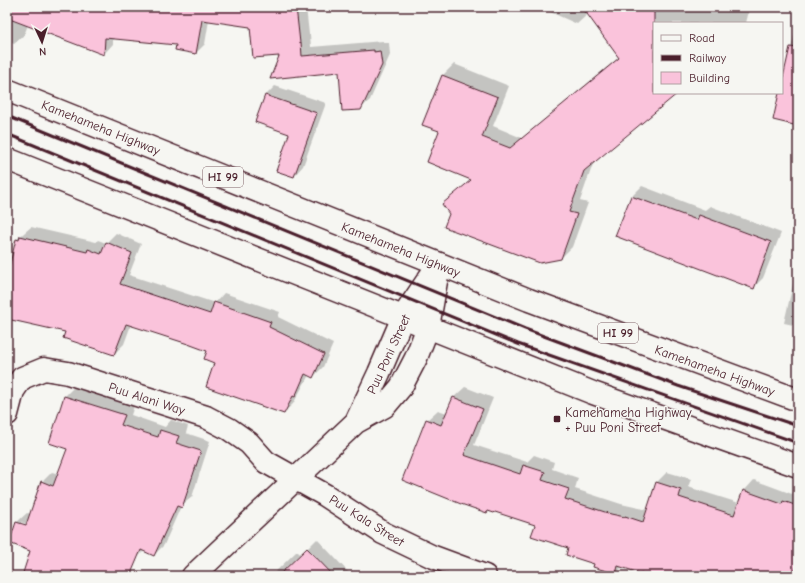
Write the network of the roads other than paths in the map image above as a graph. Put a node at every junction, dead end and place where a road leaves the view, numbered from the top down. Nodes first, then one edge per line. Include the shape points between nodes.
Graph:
1 (7, 90) edge
2 (7, 159) edge
3 (439, 264) junction
4 (403, 317) junction
5 (428, 327) junction
6 (798, 400) edge
7 (7, 414) edge
8 (356, 422) junction
9 (798, 466) edge
10 (295, 478) junction
11 (194, 576) edge
12 (485, 576) edge

1 - 3 main road, Kamehameha Highway / HI 99
2 - 4 main road
3 - 4 main road, Puu Poni Street
3 - 5 main road, Puu Poni Street
3 - 6 main road, Kamehameha Highway / HI 99
4 - 5 main road
4 - 8 main road, Puu Poni Street
5 - 8 main road, Puu Poni Street via 401,387 385,406
5 - 9 main road via 593,393
7 - 10 main road, Puu Alani Way via 13,391 22,378 44,369 68,373 206,417 248,443 266,462
8 - 10 main road, Puu Poni Street
10 - 11 main road, Puu Poni Street
10 - 12 main road, Puu Kala Street via 405,545

